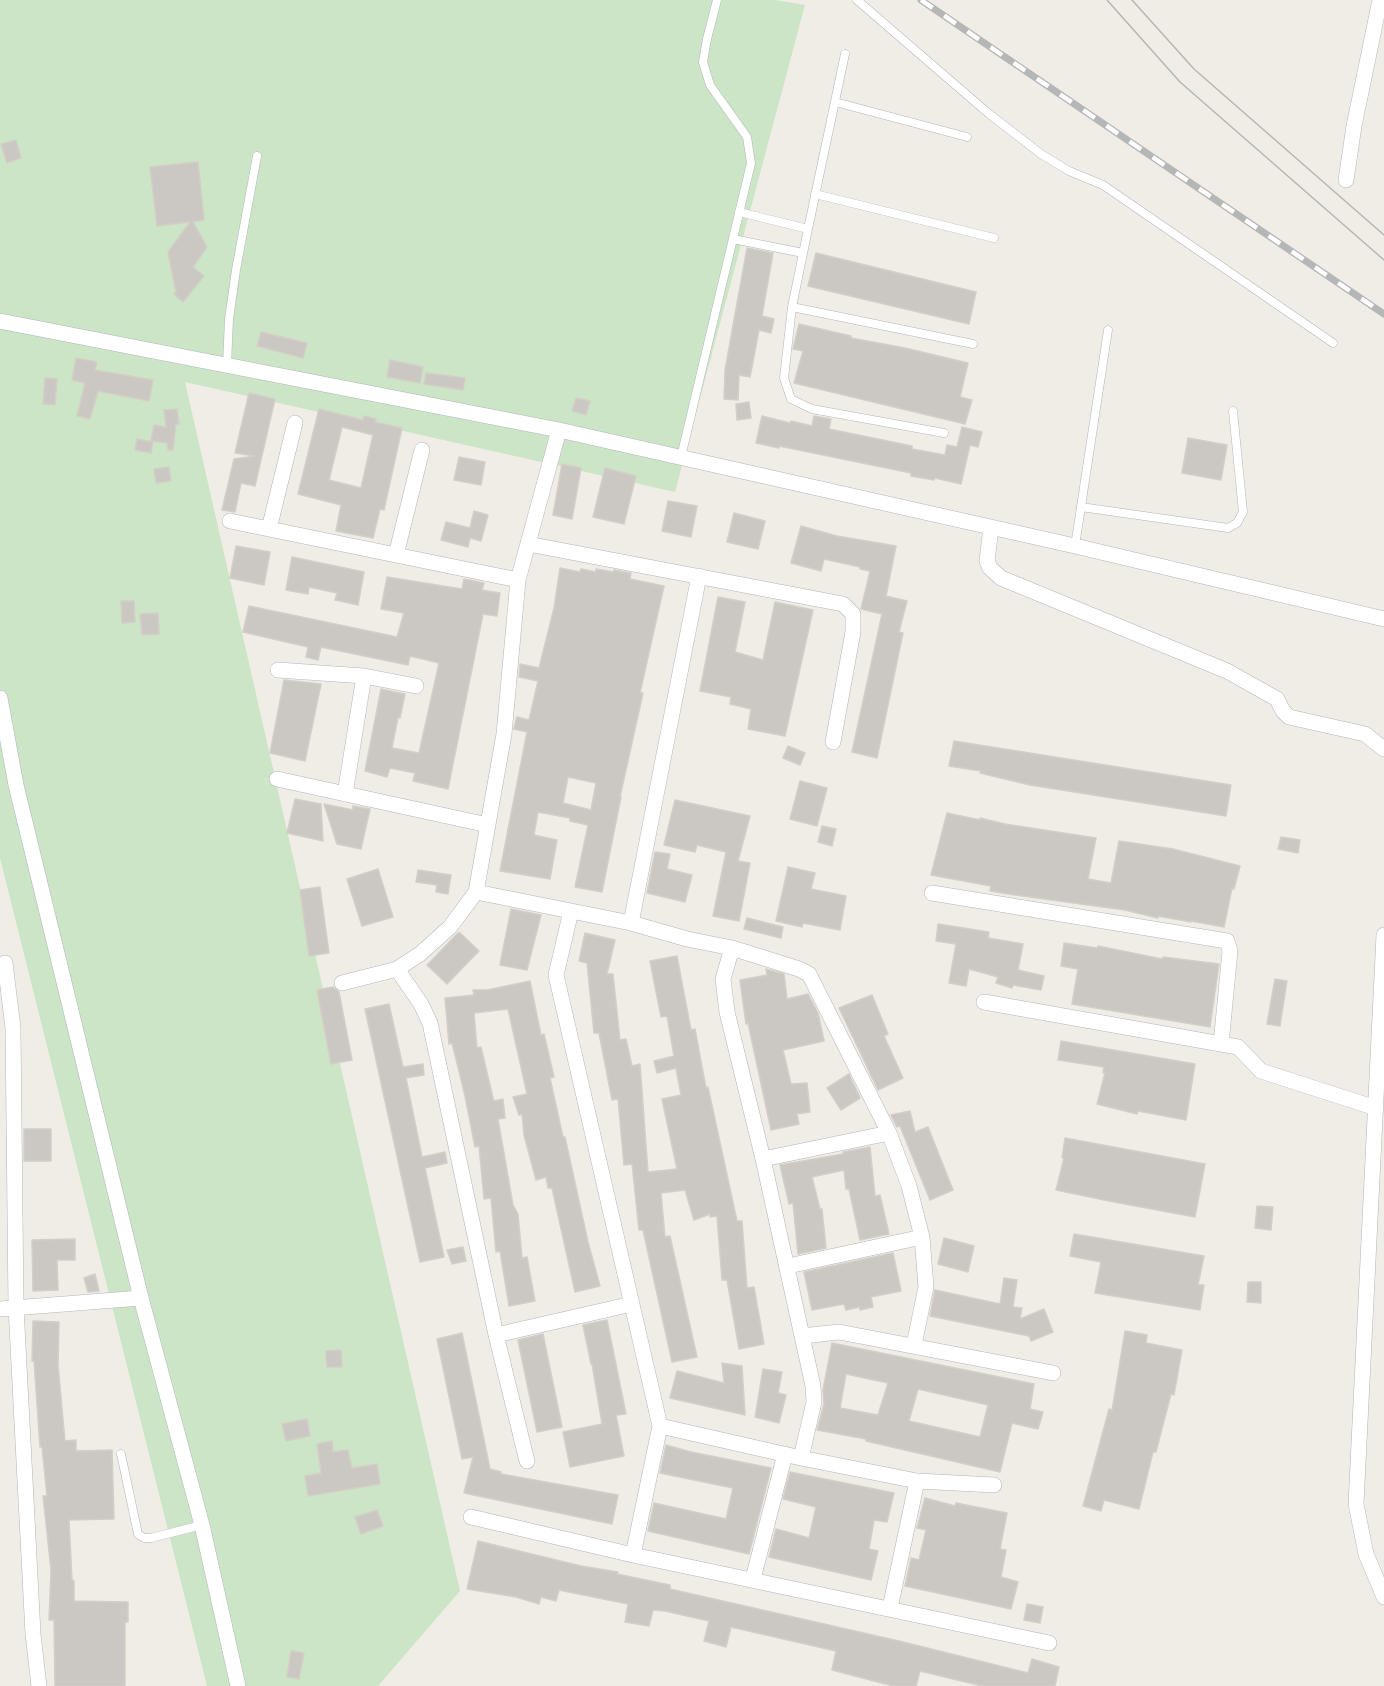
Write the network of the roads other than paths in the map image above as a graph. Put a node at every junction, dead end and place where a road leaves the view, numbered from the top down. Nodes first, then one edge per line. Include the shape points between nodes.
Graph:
1 (717, 0) edge
2 (857, 0) edge
3 (1380, 0) edge
4 (845, 54) dead end
5 (835, 102) junction
6 (966, 137) dead end
7 (257, 156) dead end
8 (1346, 180) dead end
9 (815, 194) junction
10 (739, 212) junction
11 (808, 229) junction
12 (994, 238) dead end
13 (733, 239) junction
14 (803, 253) junction
15 (792, 307) junction
16 (0, 321) edge
17 (1108, 330) dead end
18 (1333, 343) dead end
19 (973, 344) dead end
20 (227, 364) junction
21 (1233, 411) dead end
22 (295, 423) dead end
23 (560, 430) junction
24 (944, 433) dead end
25 (422, 450) dead end
26 (681, 457) junction
27 (1081, 507) junction
28 (230, 520) dead end
29 (991, 527) junction
30 (269, 529) junction
31 (528, 544) junction
32 (1075, 546) junction
33 (396, 555) junction
34 (699, 576) junction
35 (518, 580) junction
36 (1384, 619) edge
37 (278, 670) dead end
38 (364, 676) junction
39 (416, 686) dead end
40 (0, 698) edge
41 (833, 742) dead end
42 (1384, 749) edge
43 (277, 779) dead end
44 (345, 794) junction
45 (488, 825) junction
46 (476, 892) junction
47 (932, 893) dead end
48 (571, 911) junction
49 (631, 923) junction
50 (1384, 935) edge
51 (732, 948) junction
52 (6, 963) dead end
53 (398, 969) junction
54 (342, 983) dead end
55 (984, 1002) dead end
56 (1221, 1044) junction
57 (1376, 1108) junction
58 (889, 1133) junction
59 (764, 1160) junction
60 (922, 1237) junction
61 (788, 1266) junction
62 (141, 1298) junction
63 (632, 1304) junction
64 (16, 1307) junction
65 (0, 1309) edge
66 (496, 1335) junction
67 (802, 1336) junction
68 (914, 1346) junction
69 (1053, 1373) dead end
70 (660, 1426) junction
71 (121, 1454) dead end
72 (785, 1454) junction
73 (801, 1458) junction
74 (527, 1461) dead end
75 (917, 1481) junction
76 (994, 1485) dead end
77 (471, 1517) dead end
78 (202, 1525) junction
79 (633, 1555) junction
80 (753, 1580) junction
81 (1384, 1597) edge
82 (890, 1608) junction
83 (1049, 1643) dead end
84 (39, 1686) edge
85 (238, 1686) edge

1 - 10 lane via 703,62 710,85 747,137 751,163
2 - 18 lane via 1041,154 1103,185
3 - 8 street via 1353,126
4 - 5 lane
5 - 6 lane
5 - 9 lane
7 - 20 lane via 236,270
9 - 11 lane
9 - 12 lane
10 - 11 lane
10 - 13 lane
11 - 14 lane
13 - 14 lane
13 - 26 lane
14 - 15 lane
15 - 19 lane
15 - 24 lane via 784,378 791,399 812,409
16 - 20 street
17 - 27 lane
20 - 23 street
21 - 27 lane via 1242,512 1238,523 1228,528
22 - 30 street
23 - 26 street
23 - 31 street
25 - 33 street
26 - 29 street
27 - 32 lane
28 - 30 street
29 - 32 street
29 - 42 street via 987,561 1000,578 1227,671 1277,699 1289,717 1365,734
30 - 33 street
31 - 34 street
31 - 35 street
32 - 36 street
33 - 35 street
34 - 41 street via 843,604 853,614
34 - 49 street
35 - 45 street via 504,734
37 - 38 street
38 - 39 street
38 - 44 street
40 - 62 street via 16,785
43 - 44 street
44 - 45 street
45 - 46 street
46 - 48 street
46 - 53 street via 450,927
47 - 56 street via 1227,941 1230,951
48 - 49 street
48 - 63 street via 556,975
49 - 51 street
50 - 57 street
51 - 58 street via 809,974
51 - 59 street via 723,979 727,1012
52 - 64 street via 13,1028
53 - 54 street
53 - 66 street via 430,1023
55 - 56 street
56 - 57 street via 1238,1047 1262,1071
57 - 81 street via 1356,1504 1366,1554
58 - 59 street
58 - 60 street via 909,1186
59 - 61 street
60 - 61 street
60 - 68 street via 926,1287
61 - 67 street
62 - 64 street
62 - 78 street
63 - 66 street
63 - 70 street
64 - 65 street
64 - 84 street
66 - 74 street
67 - 68 street via 839,1332
67 - 73 street via 814,1402
68 - 69 street
70 - 72 street
70 - 79 street
71 - 78 lane via 138,1534 151,1538
72 - 73 street
72 - 80 street
73 - 75 street
75 - 76 street
75 - 82 street
77 - 79 street
78 - 85 street
79 - 80 street
80 - 82 street
82 - 83 street

